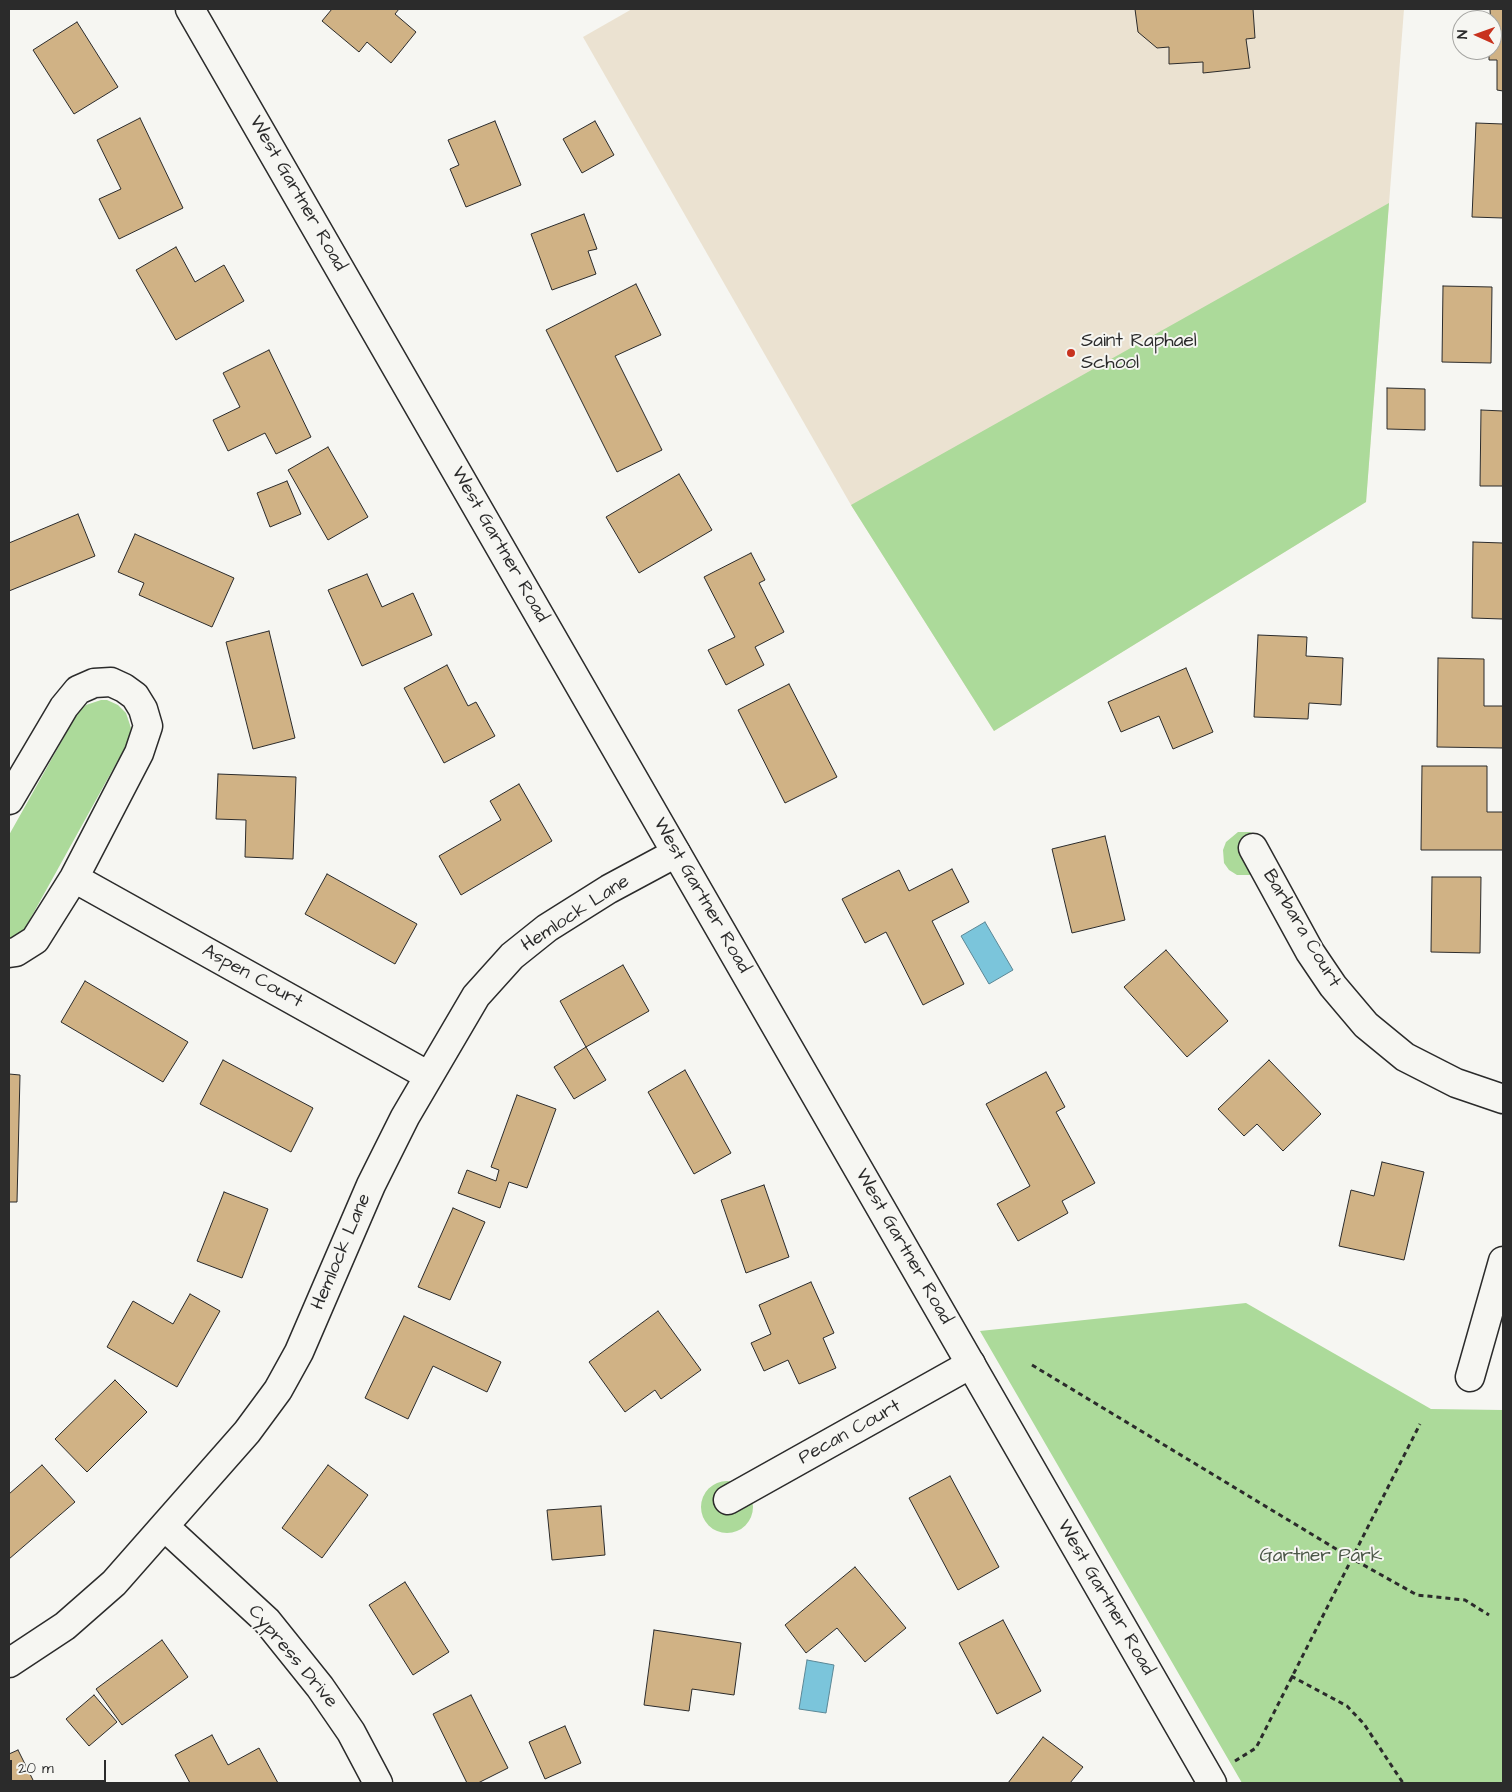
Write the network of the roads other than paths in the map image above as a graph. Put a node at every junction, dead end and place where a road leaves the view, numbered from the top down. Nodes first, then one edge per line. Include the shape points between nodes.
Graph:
1 (190, 9) edge
2 (9, 800) edge
3 (1253, 848) dead end
4 (676, 854) junction
5 (74, 878) junction
6 (9, 953) edge
7 (429, 1076) junction
8 (1503, 1099) edge
9 (1503, 1261) edge
10 (971, 1364) junction
11 (1470, 1377) dead end
12 (728, 1500) dead end
13 (165, 1527) junction
14 (9, 1662) edge
15 (1221, 1774) edge
16 (378, 1783) edge

1 - 4 street, West Gartner Road
2 - 5 street via 64,707 78,690 94,683 111,682 135,696 148,726 146,737
3 - 8 street, Barbara Court via 1310,952 1333,986 1366,1024 1405,1057 1456,1083
4 - 7 street, Hemlock Lane via 609,889 555,923 512,956 476,996
4 - 10 street, West Gartner Road
5 - 6 street via 35,940
5 - 7 street, Aspen Court
7 - 13 street, Hemlock Lane via 371,1185 299,1352 278,1390 247,1432
9 - 11 street
10 - 12 street, Pecan Court
10 - 15 street, West Gartner Road
13 - 14 street, Hemlock Lane via 114,1582 64,1626
13 - 16 street, Cypress Drive via 267,1621 320,1686 351,1732

